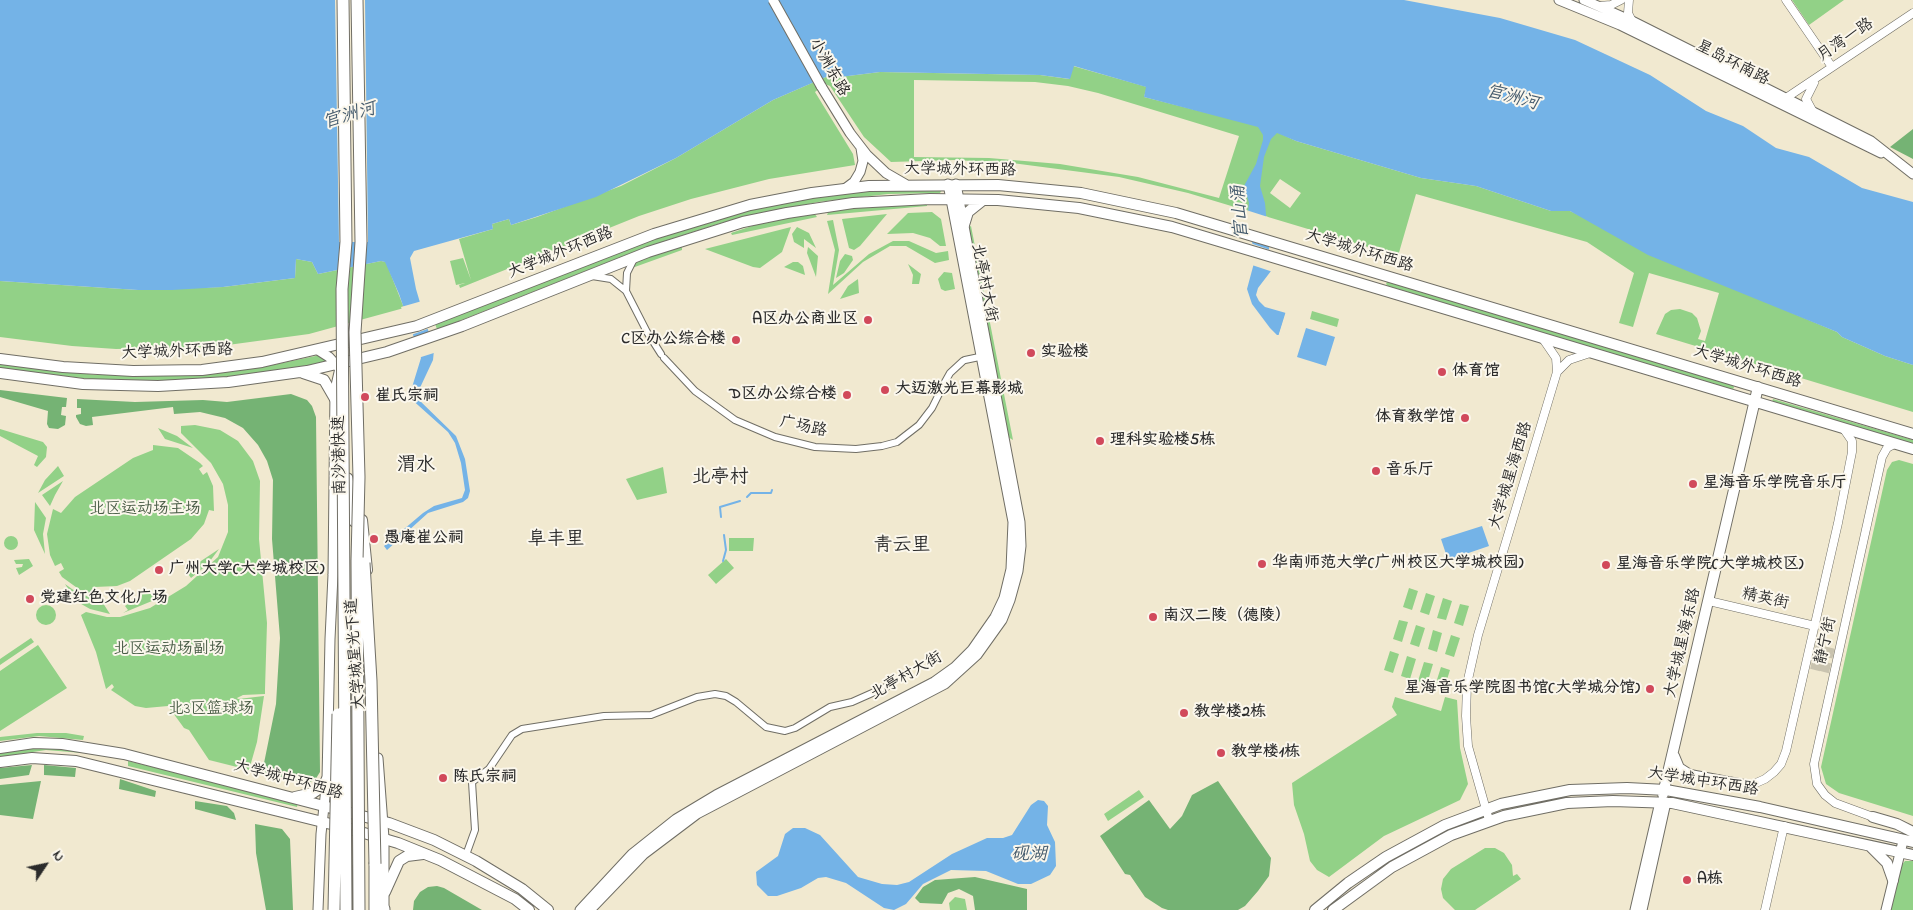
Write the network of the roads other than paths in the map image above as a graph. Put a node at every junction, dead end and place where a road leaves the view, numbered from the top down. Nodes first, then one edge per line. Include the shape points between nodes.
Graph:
1 (343, 0) edge
2 (357, 0) edge
3 (773, 0) edge
4 (1559, 0) edge
5 (1584, 0) edge
6 (1621, 0) edge
7 (1630, 0) edge
8 (1786, 0) edge
9 (1598, 6) junction
10 (1913, 13) edge
11 (1632, 21) junction
12 (1832, 67) junction
13 (1820, 75) junction
14 (1786, 98) junction
15 (1812, 112) junction
16 (861, 148) junction
17 (1891, 157) junction
18 (1913, 174) edge
19 (905, 184) junction
20 (952, 184) junction
21 (846, 188) junction
22 (955, 199) junction
23 (984, 200) junction
24 (964, 225) junction
25 (638, 256) junction
26 (588, 276) junction
27 (626, 291) junction
28 (1543, 339) junction
29 (362, 340) junction
30 (318, 350) junction
31 (1590, 353) junction
32 (985, 355) junction
33 (0, 358) edge
34 (358, 360) junction
35 (340, 366) junction
36 (300, 372) junction
37 (1558, 372) junction
38 (0, 373) edge
39 (1737, 380) junction
40 (1758, 386) junction
41 (1733, 395) junction
42 (335, 399) junction
43 (1755, 401) junction
44 (1841, 427) junction
45 (1913, 434) edge
46 (1894, 444) junction
47 (1913, 449) edge
48 (359, 477) junction
49 (344, 525) junction
50 (370, 598) junction
51 (1709, 601) junction
52 (1815, 626) junction
53 (888, 686) dead end
54 (0, 748) edge
55 (1674, 756) junction
56 (0, 762) edge
57 (327, 779) junction
58 (1749, 786) joint
59 (1666, 790) junction
60 (288, 797) junction
61 (1663, 802) junction
62 (325, 807) junction
63 (1485, 809) junction
64 (1873, 817) joint
65 (1488, 820) junction
66 (323, 821) junction
67 (383, 822) junction
68 (1446, 825) junction
69 (1784, 826) junction
70 (1913, 832) edge
71 (1451, 835) junction
72 (384, 838) junction
73 (1908, 841) edge
74 (1869, 845) junction
75 (1901, 852) junction
76 (425, 853) junction
77 (466, 855) junction
78 (1913, 855) edge
79 (1893, 880) junction
80 (385, 892) junction
81 (318, 910) edge
82 (334, 910) edge
83 (346, 910) edge
84 (359, 910) edge
85 (375, 910) edge
86 (384, 910) edge
87 (529, 910) edge
88 (548, 910) edge
89 (580, 910) edge
90 (590, 910) edge
91 (1315, 910) edge
92 (1333, 910) edge
93 (1635, 910) edge
94 (1642, 910) edge
95 (1765, 910) edge
96 (1886, 910) edge

1 - 49 highway, 南沙港快速, bridge via 346,242 342,289
2 - 48 highway, 南沙港快速, bridge via 361,242 355,332
3 - 16 main road, 小洲东路, bridge via 821,86
4 - 17 main road, 星岛环南路 via 1620,25
5 - 9 main road, 星岛环南路
6 - 9 street
7 - 11 street via 1628,13
8 - 12 street
9 - 11 main road, 星岛环南路
10 - 12 street, 月湾一路
11 - 14 main road, 星岛环南路
12 - 13 street, 月湾一路
13 - 14 street, 月湾一路
13 - 15 street, 月湾一路 via 1807,94
14 - 15 main road, 星岛环南路
15 - 17 main road, 星岛环南路 via 1871,141
16 - 19 main road, 小洲东路 via 880,168
16 - 21 main road via 863,162 860,172
17 - 18 main road, 星岛环南路
19 - 20 main road, 大学城外环西路
19 - 21 main road, 大学城外环西路
20 - 22 main road, 北亭村大街
20 - 39 main road, 大学城外环西路 via 1036,188 1114,199 1244,232
21 - 29 main road, 大学城外环西路 via 750,205 680,225 433,321
22 - 23 main road, 大学城外环西路
22 - 24 main road, 北亭村大街
22 - 25 main road, 大学城外环西路 via 860,202 787,213 711,231
22 - 32 main road, 北亭村大街
23 - 24 main road via 968,212
23 - 28 main road, 大学城外环西路 via 1050,204 1172,227
24 - 32 main road, 北亭村大街
25 - 26 main road, 大学城外环西路
25 - 27 street via 628,269
26 - 27 street, 广场路 via 609,278
26 - 34 main road, 大学城外环西路 via 437,335
27 - 32 street, 广场路 via 662,356 688,385 728,416 775,437 815,447 856,449 897,442 919,425 950,373 964,360
28 - 31 main road, 大学城外环西路
28 - 37 street via 1556,358
29 - 30 main road, 大学城外环西路
29 - 35 main road, 大学城星光下道
30 - 33 main road, 大学城外环西路 via 231,367 166,371 89,370
30 - 35 main road
31 - 37 street via 1569,360
31 - 41 main road, 大学城外环西路
32 - 89 main road, 北亭村大街 via 1014,536 1007,588 985,633 962,661 934,682 676,819 626,860
32 - 90 main road, 北亭村大街 via 1018,507 1021,536 1014,591 991,638 967,666 938,689 720,801 680,825 631,866
34 - 35 main road, 大学城外环西路
34 - 50 main road via 351,373 352,401 356,475
35 - 36 main road, 大学城外环西路
35 - 42 main road, 大学城星光下道
35 - 50 main road, 大学城星光下道 via 346,393 348,484 362,573
36 - 38 main road, 大学城外环西路 via 228,382 158,386 83,384
36 - 42 main road via 324,380
37 - 63 street, 大学城星海西路 via 1469,670 1467,735
39 - 40 main road, 大学城外环西路
39 - 41 main road
40 - 43 main road, 大学城星海东路
40 - 45 main road, 大学城外环西路
41 - 43 main road, 大学城外环西路
42 - 57 main road, 大学城星光下道
43 - 44 main road, 大学城外环西路
43 - 51 main road, 大学城星海东路
44 - 46 main road, 大学城外环西路
44 - 52 street, 静宁街 via 1850,437 1853,448
46 - 47 main road, 大学城外环西路
46 - 64 street, 静宁街 via 1882,457 1814,764 1817,784 1825,796
48 - 84 highway, 南沙港快速, bridge via 356,561
48 - 85 highway, bridge via 371,699
49 - 82 highway, bridge
49 - 83 highway, 南沙港快速, bridge
50 - 67 main road, 大学城星光下道
51 - 52 street, 精英街
51 - 55 main road, 大学城星海东路
52 - 58 street, 静宁街 via 1783,760 1770,776
53 - 77 street via 852,702 830,707 784,731 766,728 736,702 715,694 697,697 651,715 604,716 533,726 512,735 491,767 472,782 475,830
54 - 60 main road, 大学城中环西路 via 43,743 84,747
55 - 58 main road via 1679,768 1690,775
55 - 59 main road, 大学城星海东路
56 - 66 main road, 大学城中环西路 via 40,758 76,761
57 - 60 main road via 314,793
57 - 62 main road, 大学城星光下道
59 - 61 main road, 大学城星海东路
59 - 63 main road, 大学城中环西路 via 1581,789 1525,798
59 - 73 main road, 大学城中环西路
60 - 62 main road, 大学城中环西路
61 - 65 main road, 大学城中环西路 via 1567,803
61 - 69 main road, 大学城中环西路
61 - 93 main road, 大学城星海东路
61 - 94 main road, 大学城星海东路
62 - 66 main road, 大学城星光下道
62 - 67 main road, 大学城中环西路
63 - 65 street, 大学城星海西路
63 - 68 main road, 大学城中环西路
64 - 70 main road
65 - 71 main road, 大学城中环西路
66 - 72 main road, 大学城中环西路
66 - 81 main road, 大学城星光下道
67 - 72 main road, 大学城星光下道
67 - 77 main road, 大学城中环西路 via 418,833
68 - 71 main road
68 - 91 main road, 大学城中环西路 via 1386,857
69 - 74 main road, 大学城中环西路
69 - 95 street
71 - 92 main road, 大学城中环西路 via 1392,867
72 - 76 main road, 大学城中环西路
72 - 80 main road, 大学城星光下道
73 - 75 main road
74 - 75 main road, 大学城中环西路
74 - 79 main road via 1887,863
75 - 78 main road, 大学城中环西路
75 - 79 main road
76 - 80 main road via 407,856 399,862
76 - 87 main road, 大学城中环西路 via 515,898
77 - 88 main road, 大学城中环西路 via 505,878
79 - 96 main road
80 - 86 main road, 大学城星光下道

